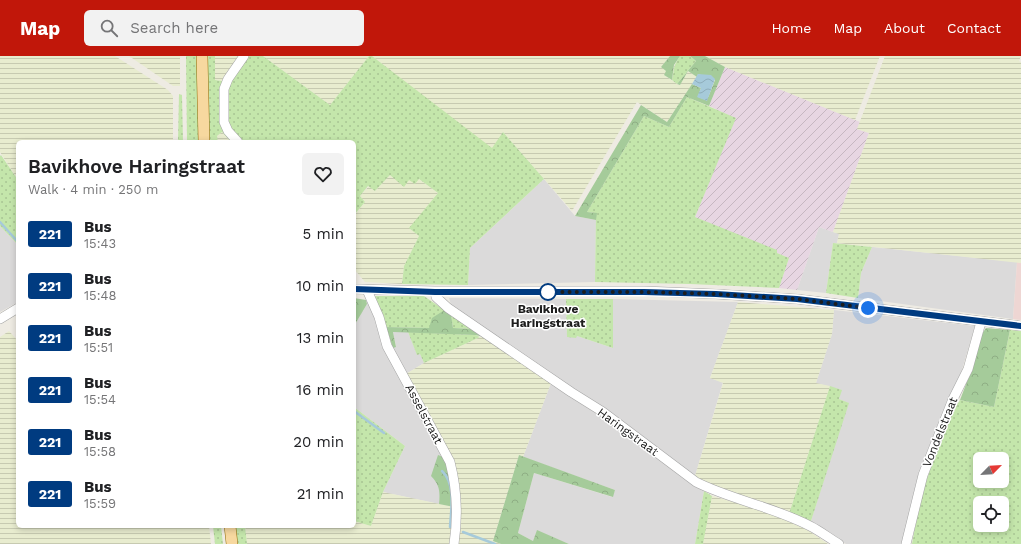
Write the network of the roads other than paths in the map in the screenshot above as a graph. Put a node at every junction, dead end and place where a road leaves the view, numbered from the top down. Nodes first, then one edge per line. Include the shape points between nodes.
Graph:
1 (202, 56) edge
2 (244, 56) edge
3 (204, 140) edge
4 (236, 140) edge
5 (356, 289) edge
6 (367, 290) junction
7 (435, 292) junction
8 (16, 309) edge
9 (0, 319) edge
10 (981, 322) junction
11 (1021, 326) edge
12 (230, 528) edge
13 (232, 544) edge
14 (454, 544) edge
15 (839, 544) edge
16 (906, 544) edge

1 - 3 main road
2 - 4 street via 224,89 224,122
5 - 6 street
6 - 7 street
6 - 14 street, Asselstraat via 379,317 387,346 450,462 455,482
7 - 10 street via 644,292 731,295 797,299
7 - 15 street, Haringstraat via 436,297 448,308 603,412 696,482 809,526
8 - 9 street
10 - 11 street
10 - 16 street, Vondelstraat via 968,369 953,399 923,475
12 - 13 main road

